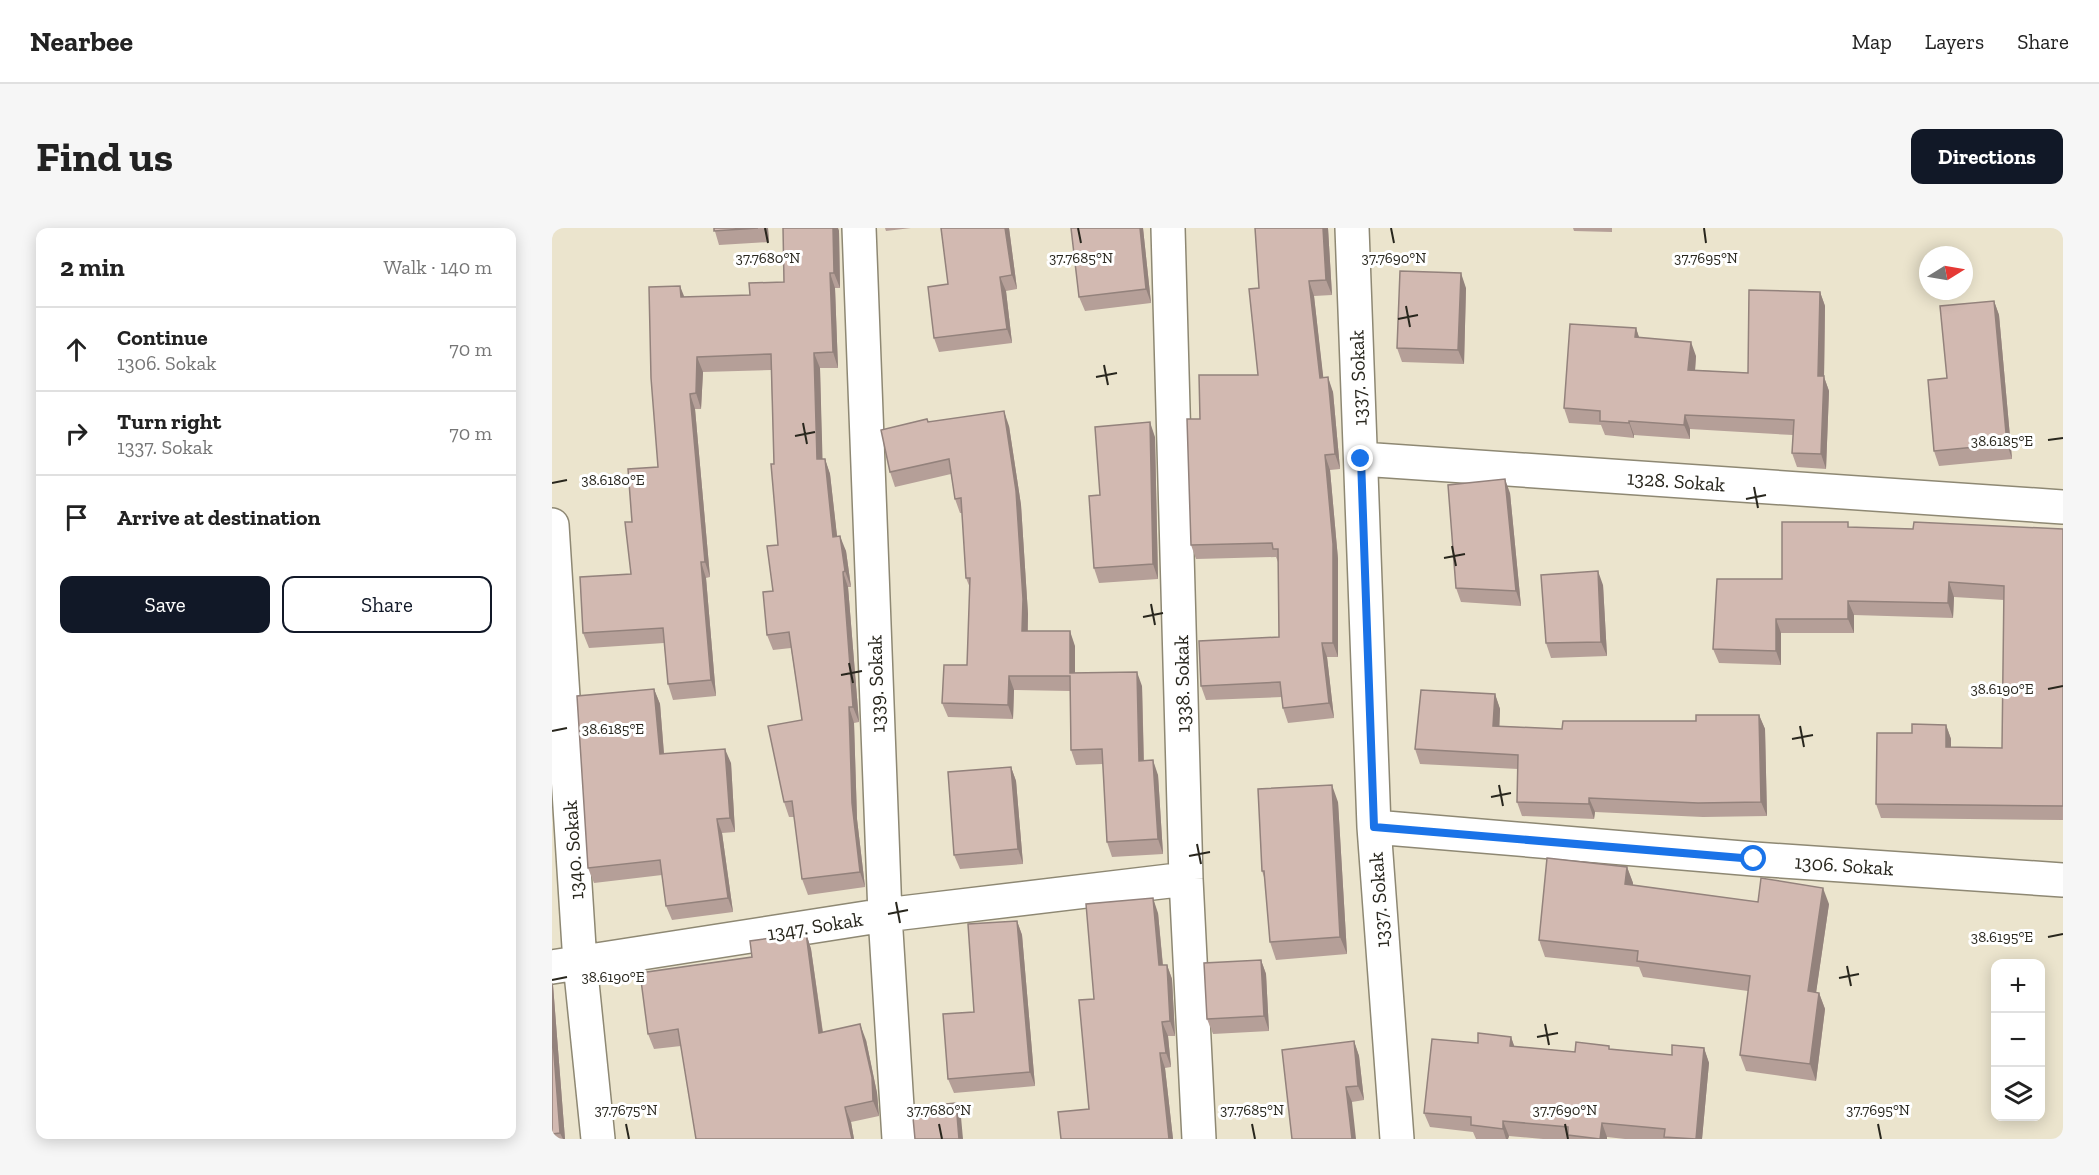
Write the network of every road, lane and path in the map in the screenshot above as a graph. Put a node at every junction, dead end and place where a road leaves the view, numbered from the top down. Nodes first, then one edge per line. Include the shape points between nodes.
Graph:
1 (859, 228) edge
2 (1168, 228) edge
3 (1352, 228) edge
4 (1361, 459) junction
5 (2063, 507) edge
6 (552, 525) edge
7 (1374, 827) junction
8 (1186, 879) junction
9 (2063, 880) edge
10 (885, 915) junction
11 (566, 965) edge
12 (598, 1139) edge
13 (899, 1139) edge
14 (1199, 1139) edge
15 (1397, 1139) edge

1 - 10 street, 1339. Sokak
2 - 8 street, 1338. Sokak
3 - 4 street, 1337. Sokak
4 - 5 street, 1328. Sokak
4 - 7 street, 1337. Sokak
6 - 11 street, 1340. Sokak
7 - 9 street, 1306. Sokak
7 - 15 street, 1337. Sokak
8 - 10 street, 1347. Sokak
8 - 14 street, 1338. Sokak
10 - 11 street, 1347. Sokak
10 - 13 street, 1339. Sokak
11 - 12 street, 1340. Sokak

